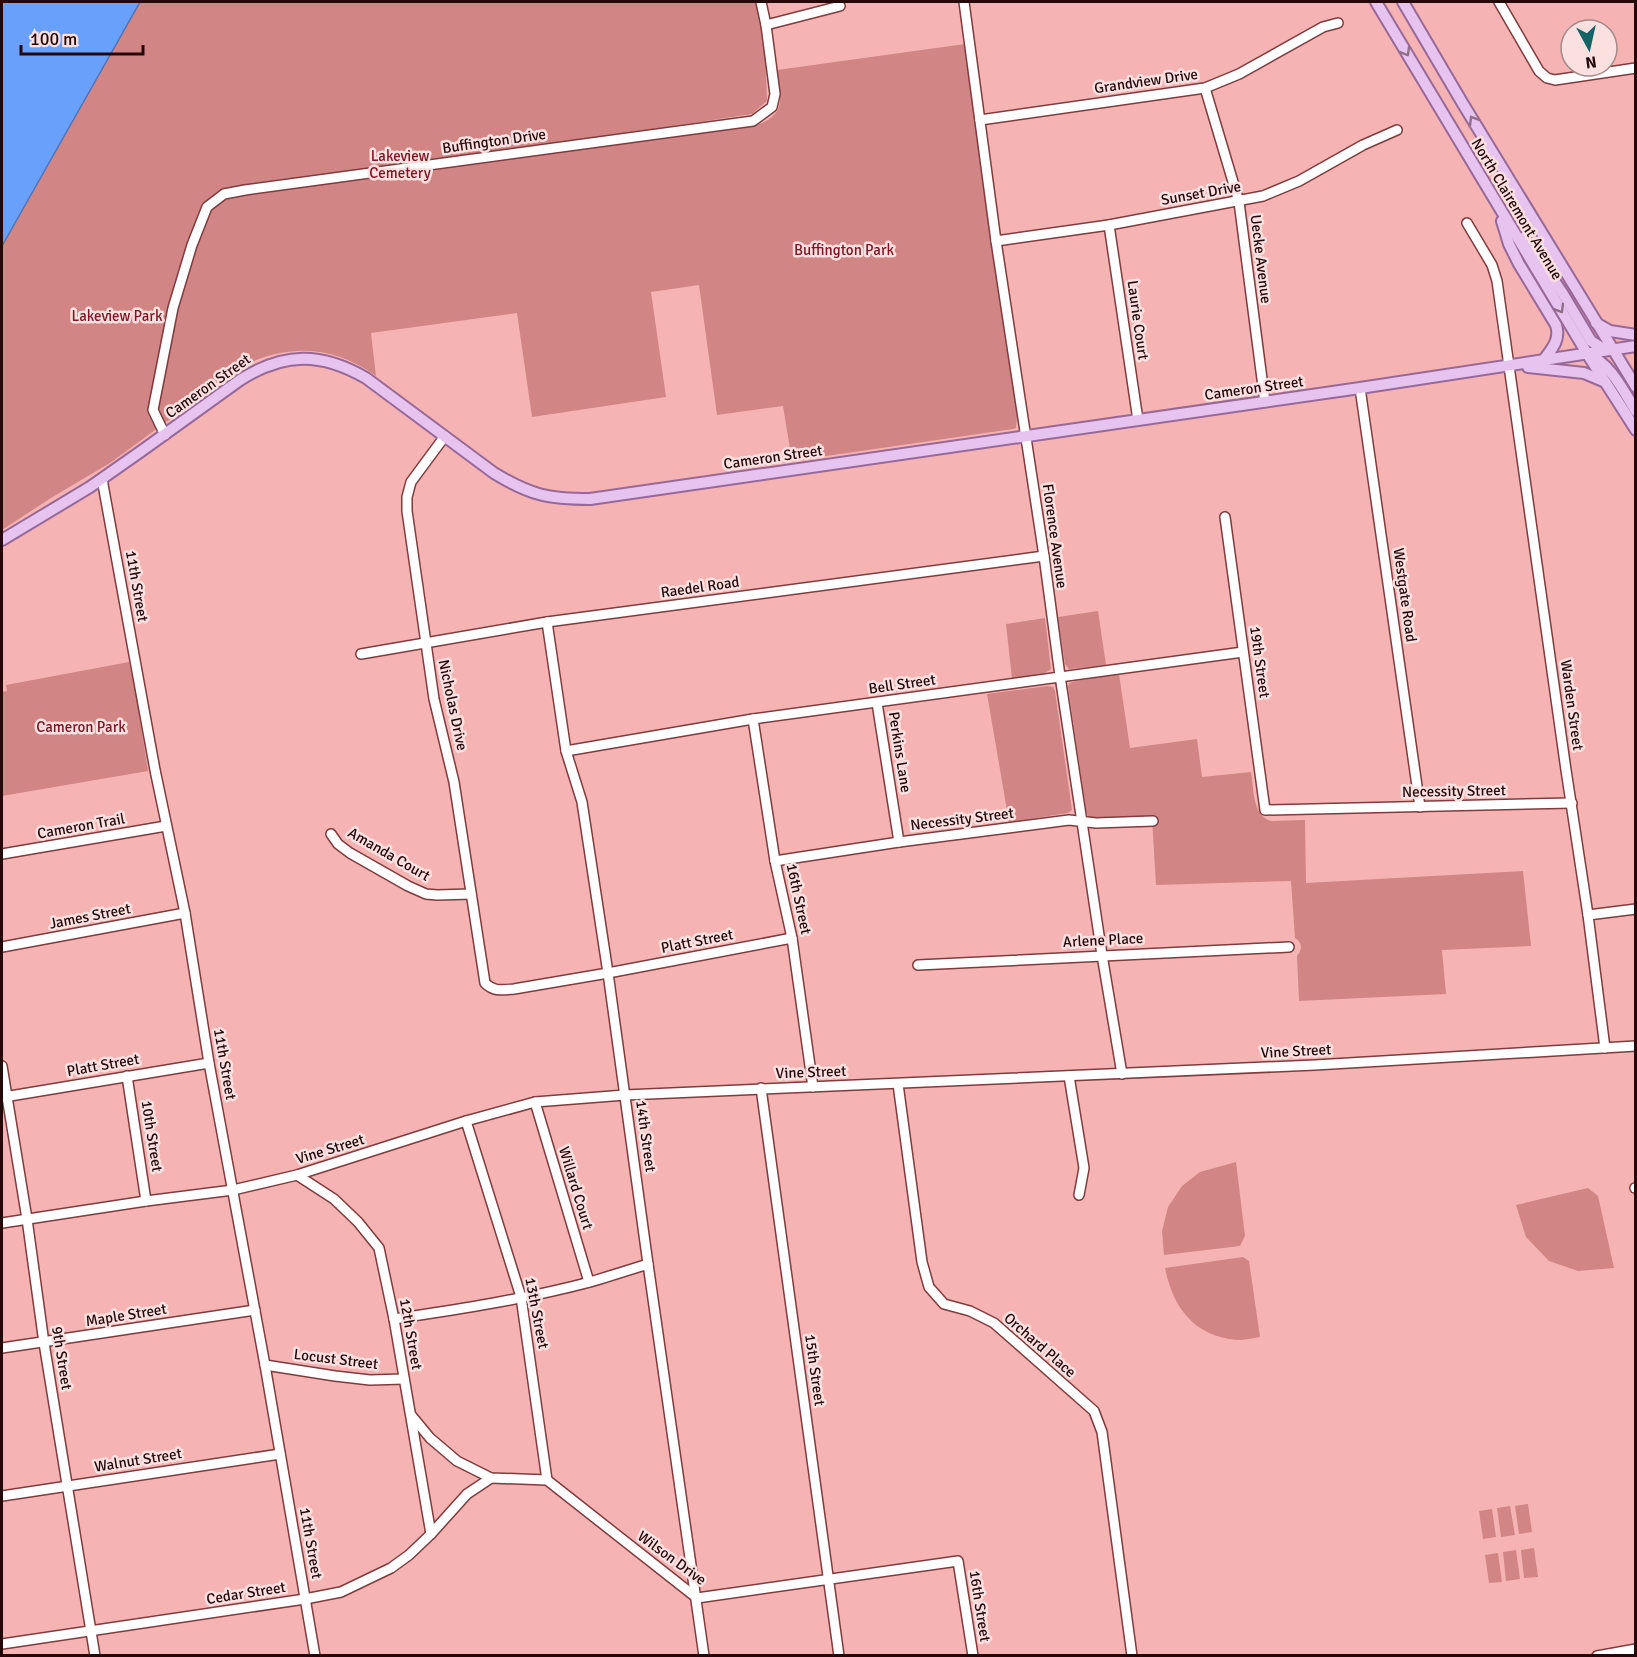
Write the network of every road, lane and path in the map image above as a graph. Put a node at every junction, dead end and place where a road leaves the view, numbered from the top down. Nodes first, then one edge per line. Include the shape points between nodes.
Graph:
1 (760, 2) edge
2 (964, 2) edge
3 (1376, 2) edge
4 (1403, 2) edge
5 (1499, 2) edge
6 (840, 6) dead end
7 (1338, 23) dead end
8 (766, 25) junction
9 (1635, 68) edge
10 (1205, 88) junction
11 (980, 120) junction
12 (1397, 130) dead end
13 (1239, 202) junction
14 (1498, 206) junction
15 (1506, 219) junction
16 (1467, 223) dead end
17 (1109, 225) junction
18 (996, 241) junction
19 (1595, 322) junction
20 (1635, 335) edge
21 (1635, 346) edge
22 (1612, 350) junction
23 (1588, 355) junction
24 (1543, 361) junction
25 (1509, 365) junction
26 (1604, 381) junction
27 (1635, 387) edge
28 (1360, 388) junction
29 (1264, 402) junction
30 (1635, 411) edge
31 (1138, 420) junction
32 (1635, 430) edge
33 (165, 435) junction
34 (445, 436) junction
35 (1025, 436) junction
36 (102, 479) junction
37 (1225, 517) dead end
38 (2, 540) edge
39 (1044, 556) junction
40 (547, 622) junction
41 (425, 643) junction
42 (1243, 652) junction
43 (361, 654) dead end
44 (1060, 676) junction
45 (877, 703) junction
46 (753, 719) junction
47 (566, 751) junction
48 (1572, 803) junction
49 (1420, 807) junction
50 (1266, 810) joint
51 (1153, 820) dead end
52 (1082, 822) junction
53 (166, 826) junction
54 (331, 834) dead end
55 (898, 842) junction
56 (2, 854) edge
57 (776, 861) junction
58 (471, 894) junction
59 (1635, 909) edge
60 (185, 913) junction
61 (1588, 915) junction
62 (792, 938) junction
63 (2, 947) edge
64 (1289, 947) dead end
65 (1102, 956) junction
66 (918, 965) dead end
67 (608, 973) junction
68 (490, 988) joint
69 (1635, 1046) edge
70 (1605, 1048) junction
71 (209, 1062) junction
72 (2, 1066) edge
73 (1122, 1074) junction
74 (127, 1076) junction
75 (1070, 1076) junction
76 (898, 1084) junction
77 (813, 1087) junction
78 (761, 1088) junction
79 (625, 1095) junction
80 (5, 1097) edge
81 (534, 1102) junction
82 (466, 1121) junction
83 (297, 1175) junction
84 (233, 1190) junction
85 (1079, 1195) dead end
86 (146, 1201) junction
87 (27, 1219) junction
88 (2, 1223) edge
89 (648, 1264) junction
90 (590, 1282) junction
91 (522, 1297) junction
92 (255, 1310) junction
93 (394, 1319) junction
94 (44, 1343) junction
95 (2, 1348) edge
96 (265, 1365) junction
97 (404, 1379) junction
98 (411, 1414) junction
99 (280, 1454) junction
100 (491, 1478) junction
101 (547, 1480) junction
102 (68, 1486) junction
103 (2, 1496) edge
104 (432, 1534) junction
105 (958, 1561) joint
106 (828, 1580) junction
107 (697, 1598) junction
108 (305, 1599) junction
109 (91, 1631) junction
110 (2, 1644) edge
111 (1635, 1649) edge
112 (95, 1656) edge
113 (315, 1656) edge
114 (704, 1656) edge
115 (839, 1656) edge
116 (973, 1656) edge
117 (1132, 1656) edge
118 (1597, 1656) edge

1 - 8 street, Buffington Drive
2 - 11 street, Florence Avenue
3 -> 14 main road, North Clairemont Avenue
19 -> 4 main road, North Clairemont Avenue
5 - 9 street via 1539,71 1547,78
6 - 8 street
7 - 10 street, Grandview Drive
8 - 33 street, Buffington Drive via 775,94 772,107 753,121 245,190 215,200 207,207 192,245 173,308 153,410
10 - 11 street, Grandview Drive
10 - 13 street, Uecke Avenue
11 - 18 street, Florence Avenue
12 - 13 street, Sunset Drive via 1299,181
13 - 17 street, Sunset Drive
13 - 29 street, Uecke Avenue
14 - 15 main road, North Clairemont Avenue
14 - 24 main road via 1509,244 1558,331 1554,346
15 - 22 main road via 1532,248 1591,342
15 -> 23 main road, North Clairemont Avenue
16 - 25 street, Warden Street via 1497,281
17 - 18 street, Sunset Drive
17 - 31 street, Laurie Court
18 - 35 street, Florence Avenue
19 - 20 main road via 1610,331
19 - 22 main road, North Clairemont Avenue
21 - 22 main road, Cameron Street
22 - 23 main road, Cameron Street
22 - 27 main road, North Clairemont Avenue
23 - 24 main road, Cameron Street
23 - 26 main road, North Clairemont Avenue
23 - 30 main road via 1608,369
24 - 25 main road, Cameron Street
25 - 26 main road via 1584,373
25 - 28 main road, Cameron Street
25 - 48 street, Warden Street
26 - 32 main road, North Clairemont Avenue
28 - 29 main road, Cameron Street
28 - 49 street, Westgate Road
29 - 31 main road, Cameron Street
31 - 35 main road, Cameron Street
33 - 34 main road, Cameron Street via 255,370 307,358 354,371
33 - 36 main road, Cameron Street
34 - 35 main road, Cameron Street via 514,485 561,499 590,499
34 - 41 street, Nicholas Drive via 411,482 407,496
35 - 39 street, Florence Avenue
36 - 38 main road, Cameron Street
36 - 53 street, 11th Street
37 - 42 street, 19th Street
39 - 40 street, Raedel Road
39 - 44 street, Florence Avenue
40 - 41 street, Raedel Road
40 - 47 street, 14th Street
41 - 43 street, Raedel Road
41 - 58 street, Nicholas Drive via 439,724 450,760
42 - 44 street, Bell Street
42 - 50 street, 19th Street
44 - 45 street, Bell Street
44 - 52 street, Florence Avenue
45 - 46 street, Bell Street
45 - 55 street, Perkins Lane
46 - 47 street, Bell Street
46 - 57 street, 16th Street
47 - 67 street, 14th Street via 582,802
48 - 49 street, Necessity Street
48 - 61 street, Warden Street
49 - 50 street, Necessity Street
51 - 52 street, Necessity Street
52 - 55 street, Necessity Street via 1068,820
52 - 65 street, Florence Avenue
53 - 56 street, Cameron Trail
53 - 60 street, 11th Street
54 - 58 street, Amanda Court via 350,853 426,894
55 - 57 street, Necessity Street
57 - 62 street, 16th Street
58 - 68 street, Nicholas Drive via 484,983
59 - 61 street
60 - 63 street, James Street
60 - 71 street, 11th Street
61 - 70 street, Warden Street
62 - 67 street, Platt Street
62 - 77 street, 16th Street
64 - 65 street, Arlene Place
65 - 66 street, Arlene Place
65 - 73 street, Florence Avenue
67 - 68 street, Platt Street via 499,991
67 - 79 street, 14th Street
69 - 70 street, Vine Street
70 - 73 street, Vine Street
71 - 74 street, Platt Street
71 - 84 street, 11th Street
72 - 80 street, 9th Street
73 - 75 street, Vine Street
74 - 80 street, Platt Street
74 - 86 street, 10th Street
75 - 76 street, Vine Street
75 - 85 street via 1084,1168
76 - 77 street, Vine Street
76 - 117 street, Orchard Place via 922,1262 929,1287 944,1304 994,1323 1094,1412 1102,1432
77 - 78 street, Vine Street
78 - 79 street, Vine Street
78 - 106 street, 15th Street
79 - 81 street, Vine Street
79 - 89 street, 14th Street
80 - 87 street, 9th Street
81 - 82 street, Vine Street
81 - 90 street, Willard Court
82 - 83 street, Vine Street
82 - 91 street, 13th Street
83 - 84 street, Vine Street
83 - 93 street, 12th Street via 334,1199 379,1248
84 - 86 street, Vine Street
84 - 92 street, 11th Street
86 - 87 street, Vine Street
87 - 88 street, Vine Street
87 - 94 street, 9th Street
89 - 90 street
89 - 107 street, 14th Street
90 - 91 street
91 - 93 street
91 - 101 street, 13th Street
92 - 94 street, Maple Street
92 - 96 street, 11th Street
93 - 97 street, 12th Street
94 - 95 street, Maple Street
94 - 102 street, 9th Street
96 - 97 street, Locust Street via 370,1380
96 - 99 street, 11th Street
97 - 98 street, 12th Street
98 - 100 street via 430,1438 457,1461
98 - 104 street, 12th Street
99 - 102 street, Walnut Street
99 - 108 street, 11th Street
100 - 101 street
100 - 104 street, Cedar Street via 467,1494
101 - 107 street, Wilson Drive
102 - 103 street, Walnut Street
102 - 109 street, 9th Street
104 - 108 street, Cedar Street via 400,1562 371,1579 341,1592
105 - 106 street, Wilson Drive
105 - 116 street, 16th Street
106 - 107 street, Wilson Drive
106 - 115 street, 15th Street
107 - 114 street, 14th Street
108 - 109 street, Cedar Street
108 - 113 street, 11th Street
109 - 110 street, Cedar Street
109 - 112 street, 9th Street
111 - 118 street

